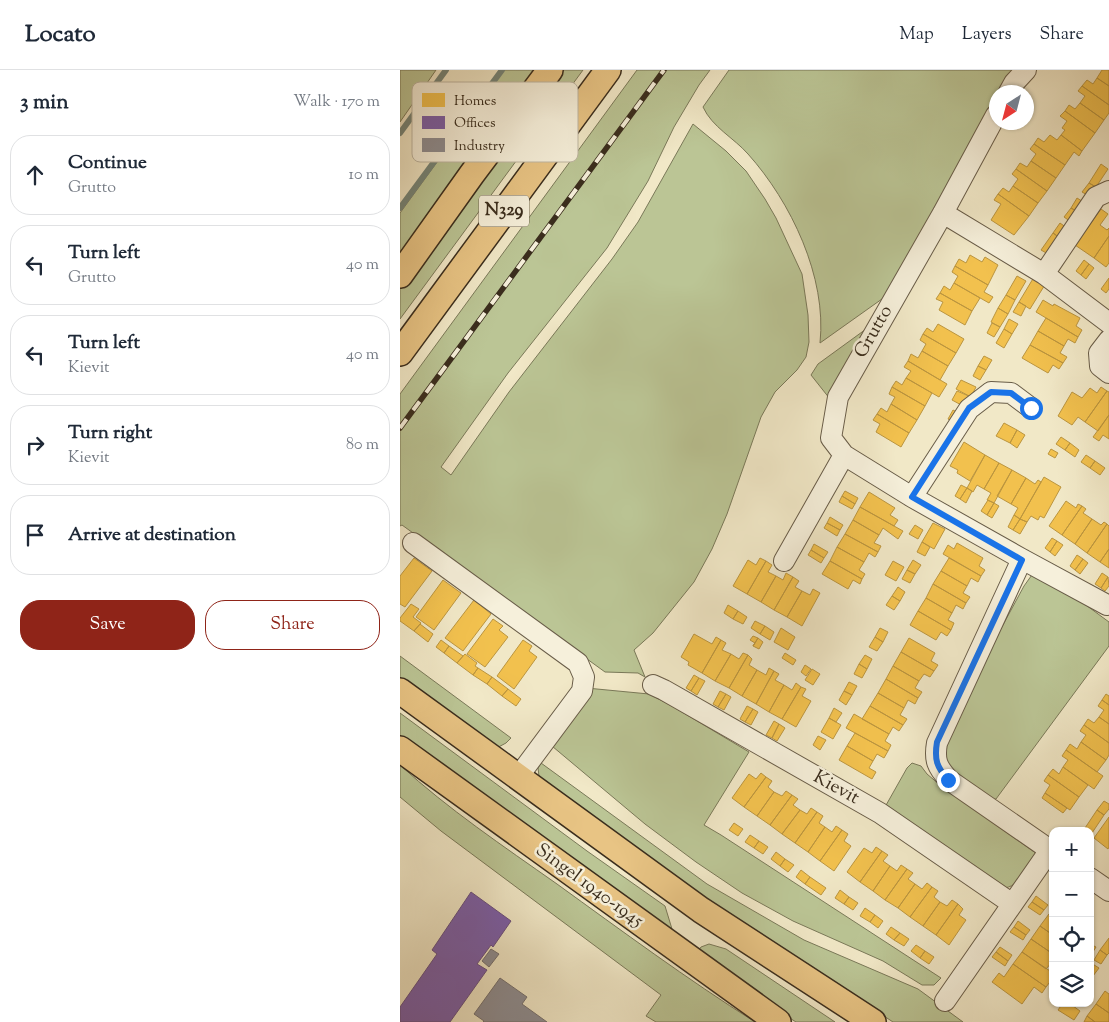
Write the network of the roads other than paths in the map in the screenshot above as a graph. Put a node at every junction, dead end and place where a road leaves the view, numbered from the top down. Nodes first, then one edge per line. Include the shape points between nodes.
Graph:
1 (550, 70) edge
2 (608, 70) edge
3 (1026, 70) edge
4 (541, 82) edge
5 (1013, 85) edge
6 (578, 111) edge
7 (989, 128) edge
8 (481, 162) edge
9 (540, 162) edge
10 (1109, 191) edge
11 (943, 213) junction
12 (1044, 274) junction
13 (400, 275) edge
14 (1109, 323) edge
15 (1109, 340) edge
16 (400, 353) edge
17 (1109, 373) edge
18 (1031, 408) dead end
19 (844, 456) junction
20 (912, 497) junction
21 (413, 543) dead end
22 (1022, 560) junction
23 (784, 562) dead end
24 (1107, 605) dead end
25 (653, 685) dead end
26 (400, 691) edge
27 (400, 749) edge
28 (518, 777) junction
29 (1049, 850) edge
30 (1049, 854) edge
31 (1094, 881) edge
32 (1109, 891) edge
33 (1011, 903) junction
34 (945, 1001) dead end
35 (778, 1022) edge
36 (873, 1022) edge

1 - 4 main road, N329
2 - 6 main road, N329
3 - 5 street
7 - 11 street, Grutto
8 - 13 main road, N329
9 - 16 main road, N329
10 - 12 street via 1096,197
11 - 12 street
11 - 19 street, Grutto via 838,397 831,438
12 - 14 street
15 - 17 street via 1099,353 1100,366
18 - 20 street via 1011,393 991,392 969,408
19 - 20 street, Grutto
19 - 23 street
20 - 22 street
21 - 28 street via 578,663 584,677 582,691
22 - 24 street
22 - 29 street via 937,742 935,755 939,769 948,780
25 - 33 street, Kievit via 880,813
26 - 28 main road
27 - 35 main road, Singel 1940-1945
28 - 36 main road via 701,910
30 - 33 street
31 - 32 street
33 - 34 street

